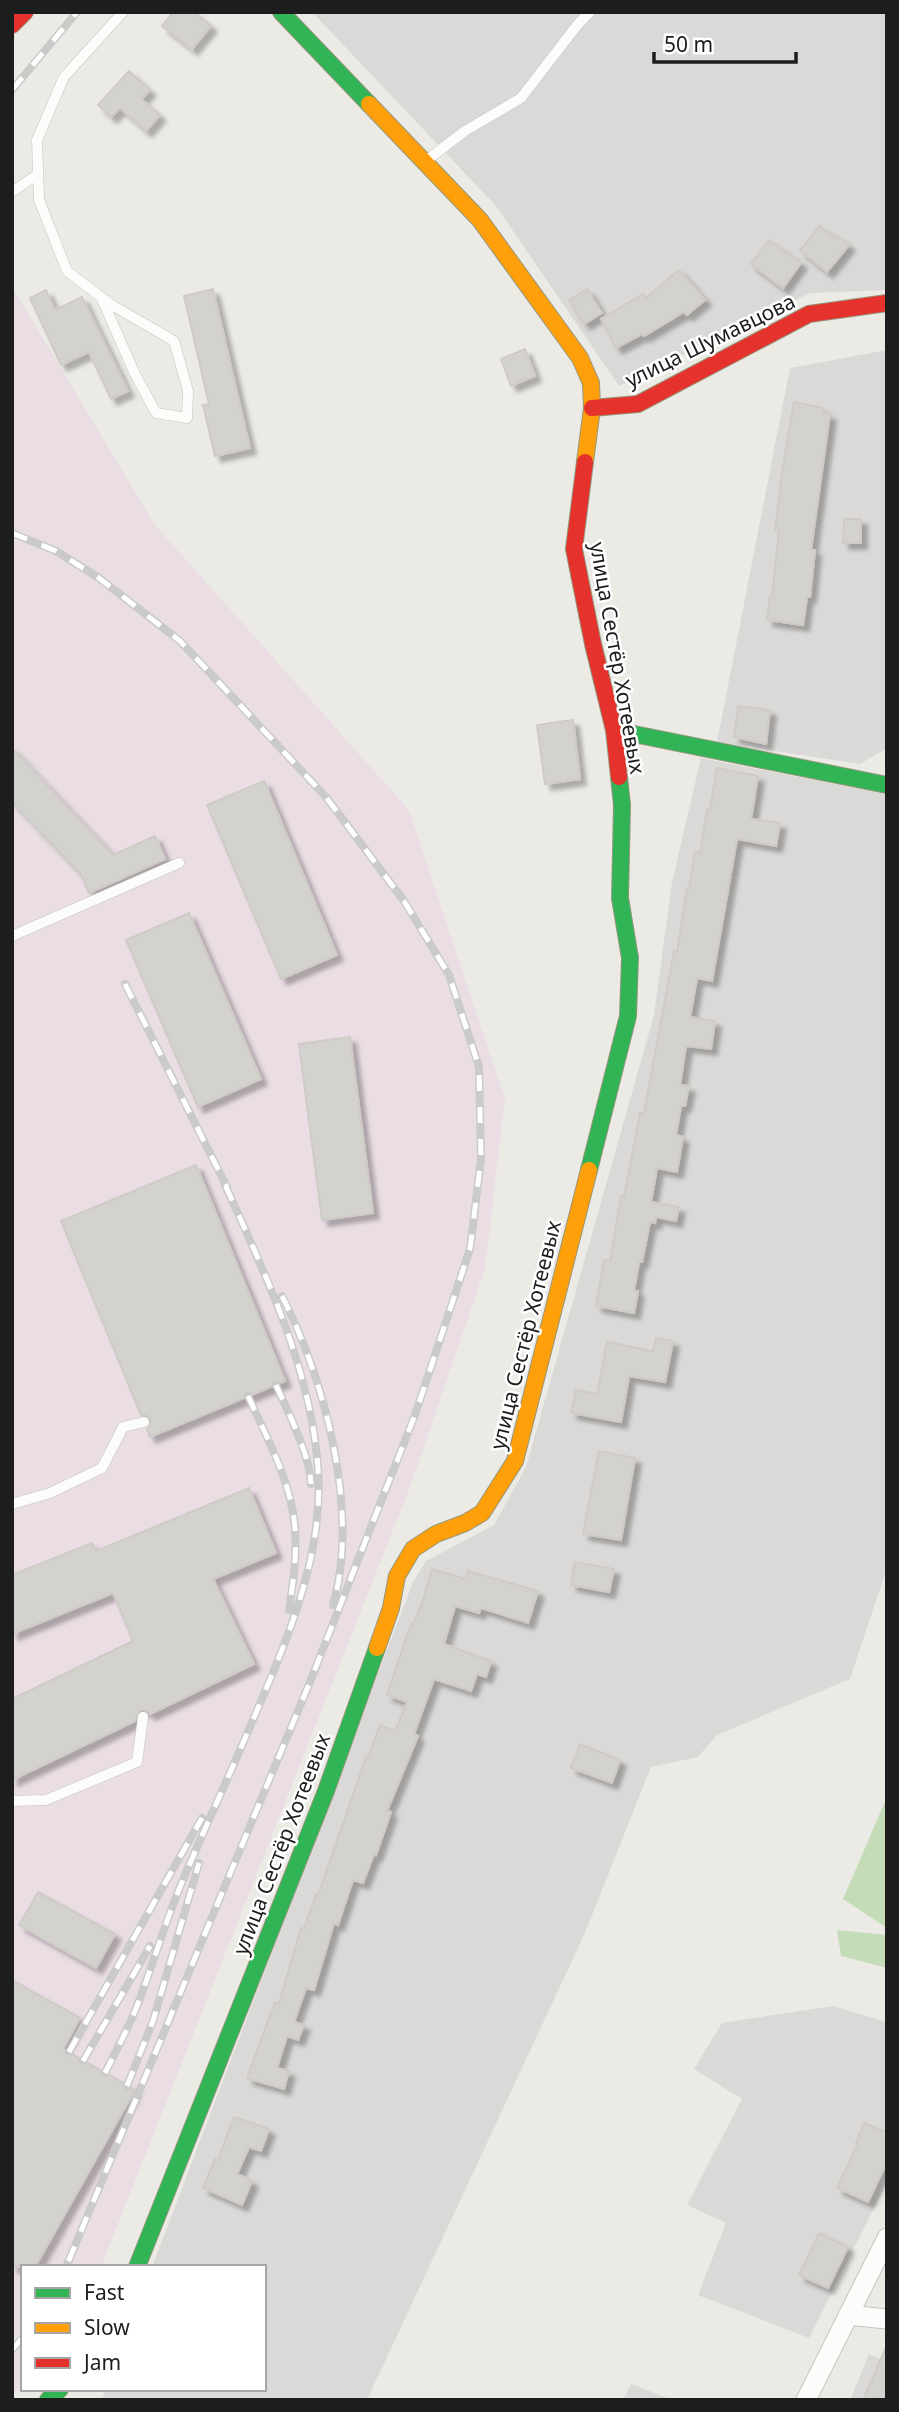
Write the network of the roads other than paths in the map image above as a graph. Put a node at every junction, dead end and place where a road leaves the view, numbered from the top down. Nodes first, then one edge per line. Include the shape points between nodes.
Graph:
1 (25, 12) edge
2 (123, 12) edge
3 (281, 12) edge
4 (590, 12) edge
5 (12, 25) edge
6 (424, 162) junction
7 (38, 174) junction
8 (12, 192) edge
9 (101, 297) junction
10 (887, 303) edge
11 (592, 408) junction
12 (614, 730) junction
13 (887, 785) edge
14 (178, 863) dead end
15 (12, 936) edge
16 (144, 1422) dead end
17 (12, 1504) edge
18 (143, 1717) dead end
19 (12, 1801) edge
20 (887, 2238) edge
21 (138, 2265) edge
22 (848, 2315) junction
23 (887, 2319) edge
24 (806, 2400) edge

1 - 5 street
2 - 7 lane via 64,77 37,141
3 - 6 street, улица Сестёр Хотеевых
4 - 6 lane via 521,98
6 - 11 street, улица Сестёр Хотеевых via 480,220 580,358 591,383
7 - 8 lane
7 - 9 lane via 39,200 67,271
9 - 9 lane via 174,341 188,391 187,418 156,412
10 - 11 street, улица Шумавцова via 809,314 639,404
11 - 12 street, улица Сестёр Хотеевых via 574,549
12 - 13 street
12 - 21 street, улица Сестёр Хотеевых via 622,805 620,898 630,958 628,1016 515,1461 482,1513 413,1549 397,1576 391,1608 326,1791
14 - 15 lane
16 - 17 lane via 123,1427 102,1468 50,1493
18 - 19 lane via 137,1762 46,1800
20 - 22 street
22 - 23 street
22 - 24 street

